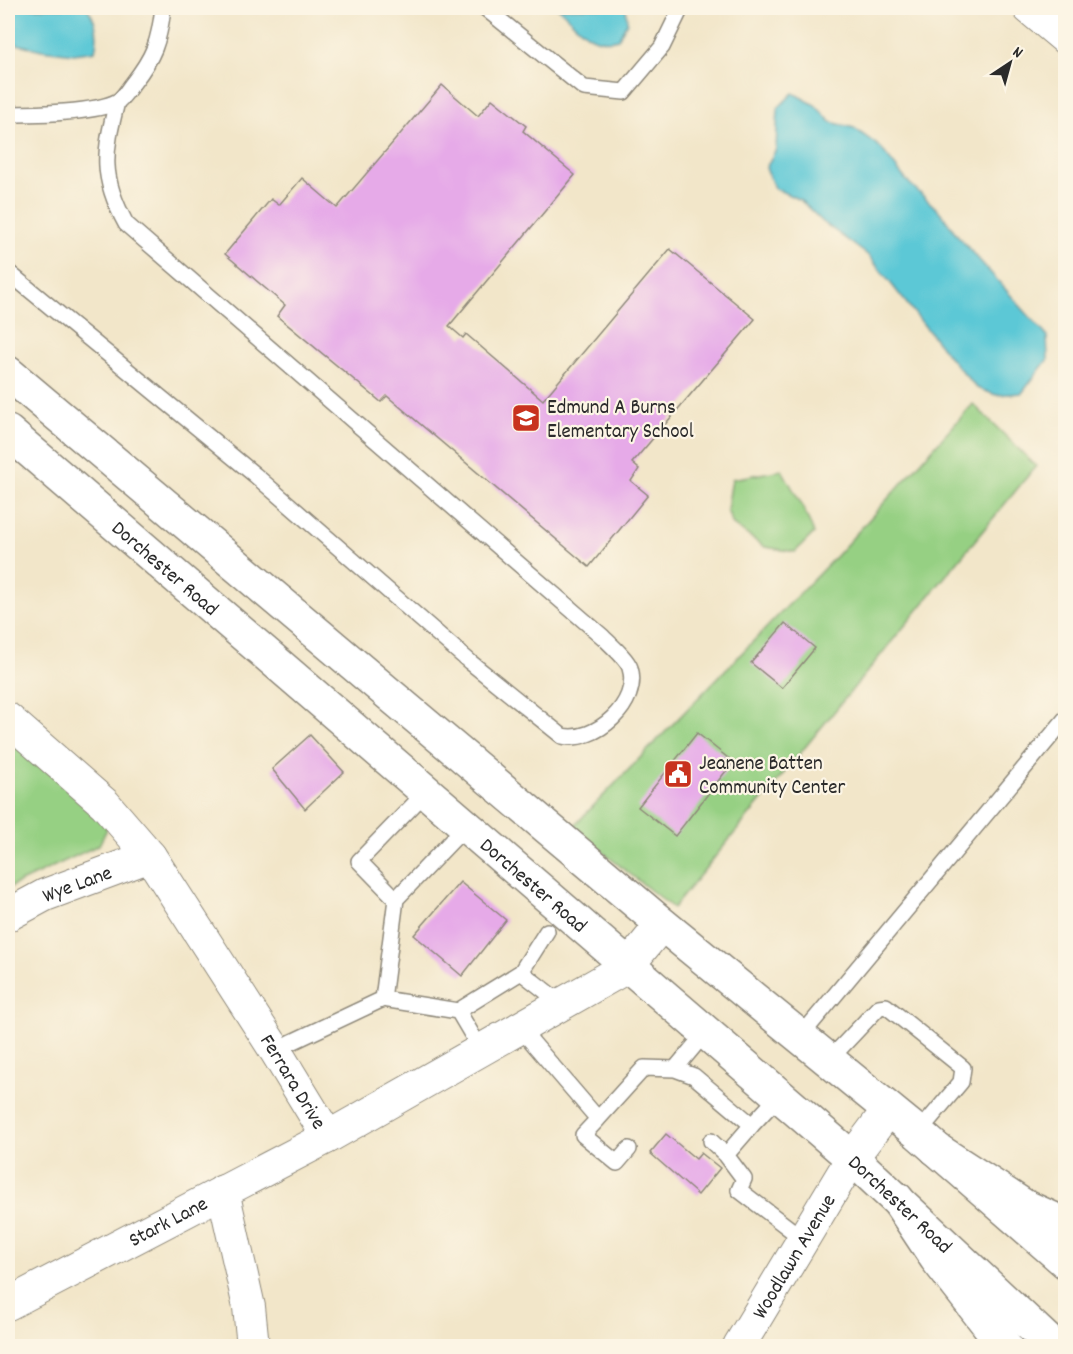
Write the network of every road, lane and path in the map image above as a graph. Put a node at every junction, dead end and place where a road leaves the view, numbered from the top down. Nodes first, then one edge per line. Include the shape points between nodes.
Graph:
1 (163, 8) edge
2 (485, 8) edge
3 (681, 8) edge
4 (1029, 8) edge
5 (1065, 39) edge
6 (117, 102) junction
7 (8, 114) edge
8 (8, 272) edge
9 (8, 373) edge
10 (8, 432) edge
11 (1065, 718) edge
12 (8, 719) edge
13 (425, 793) junction
14 (465, 828) junction
15 (150, 855) junction
16 (396, 899) junction
17 (8, 915) edge
18 (662, 924) junction
19 (548, 931) dead end
20 (627, 967) junction
21 (521, 972) junction
22 (383, 999) junction
23 (562, 1004) junction
24 (458, 1011) junction
25 (520, 1028) junction
26 (705, 1034) junction
27 (800, 1036) junction
28 (276, 1050) junction
29 (481, 1050) junction
30 (830, 1060) junction
31 (675, 1069) junction
32 (779, 1096) junction
33 (889, 1109) junction
34 (598, 1119) junction
35 (752, 1125) junction
36 (328, 1137) junction
37 (711, 1141) dead end
38 (927, 1141) junction
39 (629, 1149) dead end
40 (726, 1155) junction
41 (852, 1158) junction
42 (223, 1191) junction
43 (897, 1199) junction
44 (1065, 1225) edge
45 (803, 1239) junction
46 (1065, 1262) edge
47 (8, 1304) edge
48 (253, 1347) edge
49 (739, 1347) edge
50 (1005, 1347) edge
51 (1053, 1347) edge

1 - 6 lane via 160,37 149,63
2 - 3 lane via 584,88 624,93 662,47
4 - 5 street
6 - 7 lane via 86,109
6 - 8 lane via 107,139 106,170 114,202 126,224 603,637 630,666 632,685 628,700 600,730 582,737 562,736
9 - 18 main road
10 - 13 main road, Dorchester Road
11 - 27 lane
12 - 15 street, Ferrara Drive via 105,804
13 - 14 main road, Dorchester Road
13 - 16 lane via 359,861
14 - 16 lane
14 - 20 main road, Dorchester Road
15 - 17 street, Wye Lane via 45,896
15 - 28 street, Ferrara Drive
16 - 22 lane
18 - 20 street, Ferrara Drive
18 - 27 main road
19 - 21 lane
20 - 23 street, Ferrara Drive
20 - 26 main road, Dorchester Road
21 - 23 lane
21 - 24 lane
22 - 24 lane
22 - 28 lane
23 - 25 street, Ferrara Drive
24 - 29 lane
25 - 29 street, Ferrara Drive
25 - 34 lane
26 - 31 lane
26 - 32 main road, Dorchester Road
27 - 30 main road
28 - 36 street, Ferrara Drive
29 - 36 street, Ferrara Drive
30 - 33 main road
30 - 38 lane via 879,1007 886,1006 963,1068 961,1082
31 - 34 lane via 644,1068 640,1082
31 - 35 lane
32 - 35 lane
32 - 41 main road, Dorchester Road
33 - 38 main road
33 - 41 street, Woodlawn Avenue
34 - 39 lane via 582,1135 617,1163
35 - 40 lane
36 - 42 street, Stark Lane
37 - 40 lane
38 - 44 main road via 1024,1206
38 - 46 main road
40 - 45 lane via 744,1179 739,1190
41 - 43 main road, Dorchester Road
41 - 45 street, Woodlawn Avenue
42 - 47 street, Stark Lane
42 - 48 street via 249,1307
43 - 50 main road via 936,1258
43 - 51 main road, Dorchester Road
45 - 49 street, Woodlawn Avenue

